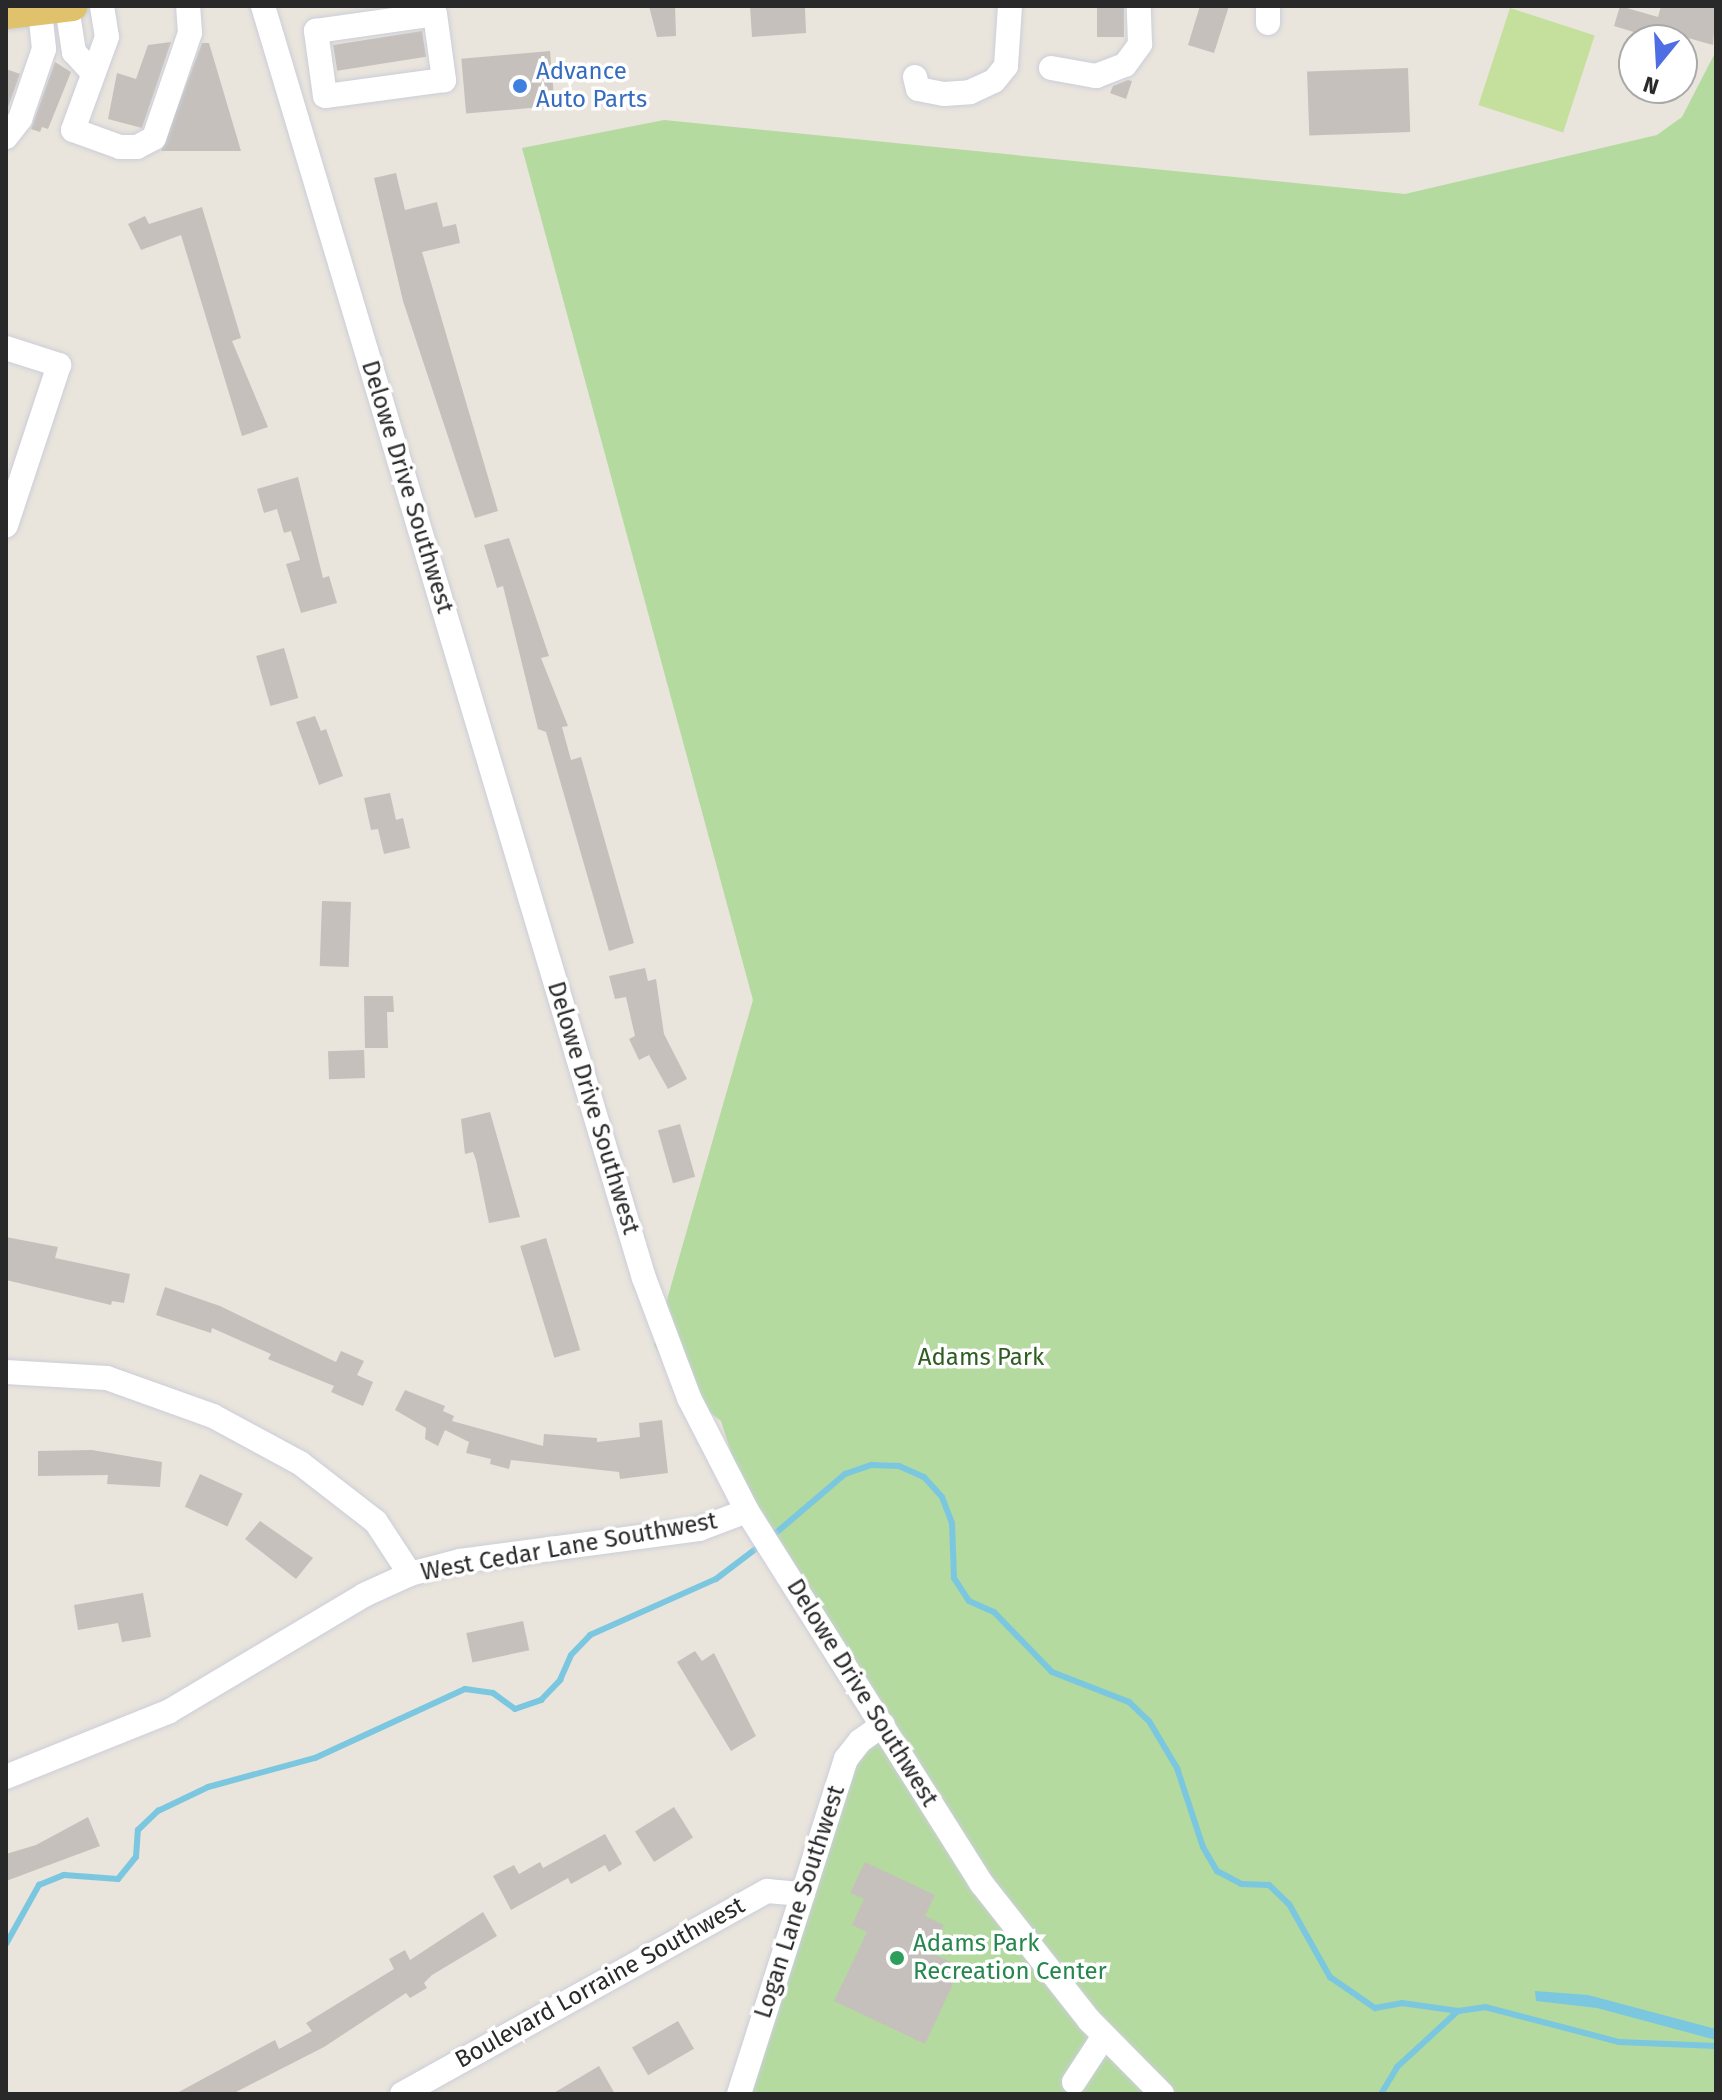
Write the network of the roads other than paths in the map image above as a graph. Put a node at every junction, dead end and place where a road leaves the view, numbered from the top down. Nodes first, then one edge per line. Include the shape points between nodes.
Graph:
1 (73, 6) edge
2 (102, 6) edge
3 (188, 6) edge
4 (263, 6) edge
5 (1010, 6) edge
6 (1139, 6) edge
7 (54, 8) edge
8 (400, 12) edge
9 (6, 14) edge
10 (335, 17) edge
11 (1051, 68) dead end
12 (91, 71) junction
13 (915, 77) dead end
14 (6, 137) edge
15 (6, 348) edge
16 (6, 525) edge
17 (6, 1372) edge
18 (747, 1511) junction
19 (410, 1574) junction
20 (883, 1725) junction
21 (6, 1777) edge
22 (803, 1894) junction
23 (1104, 2036) junction
24 (1074, 2082) dead end
25 (402, 2094) edge
26 (739, 2094) edge
27 (1162, 2094) edge

1 - 7 main road
2 - 12 street via 107,37
3 - 12 street via 190,33 154,138 137,147 120,147 73,130
4 - 18 street, Delowe Drive Southwest via 644,1278 689,1398
5 - 13 street via 1006,66 994,81 970,92 944,94 918,89
6 - 11 street via 1140,44 1125,65 1096,76
7 - 9 main road
7 - 12 street via 74,52
7 - 14 street via 20,119
8 - 10 street
8 - 10 street via 435,14 444,80 325,96 316,31
15 - 16 street via 59,365
17 - 19 street via 107,1378 213,1416 300,1463 376,1522
18 - 19 street, West Cedar Lane Southwest via 699,1529 460,1561
18 - 20 street, Delowe Drive Southwest
19 - 21 street, West Cedar Lane Southwest via 364,1595 168,1712
20 - 22 street, Logan Lane Southwest via 846,1759
20 - 23 street, Delowe Drive Southwest via 982,1884
22 - 25 street, Boulevard Lorraine Southwest via 767,1891
22 - 26 street, Logan Lane Southwest
23 - 24 street
23 - 27 street, Delowe Drive Southwest

